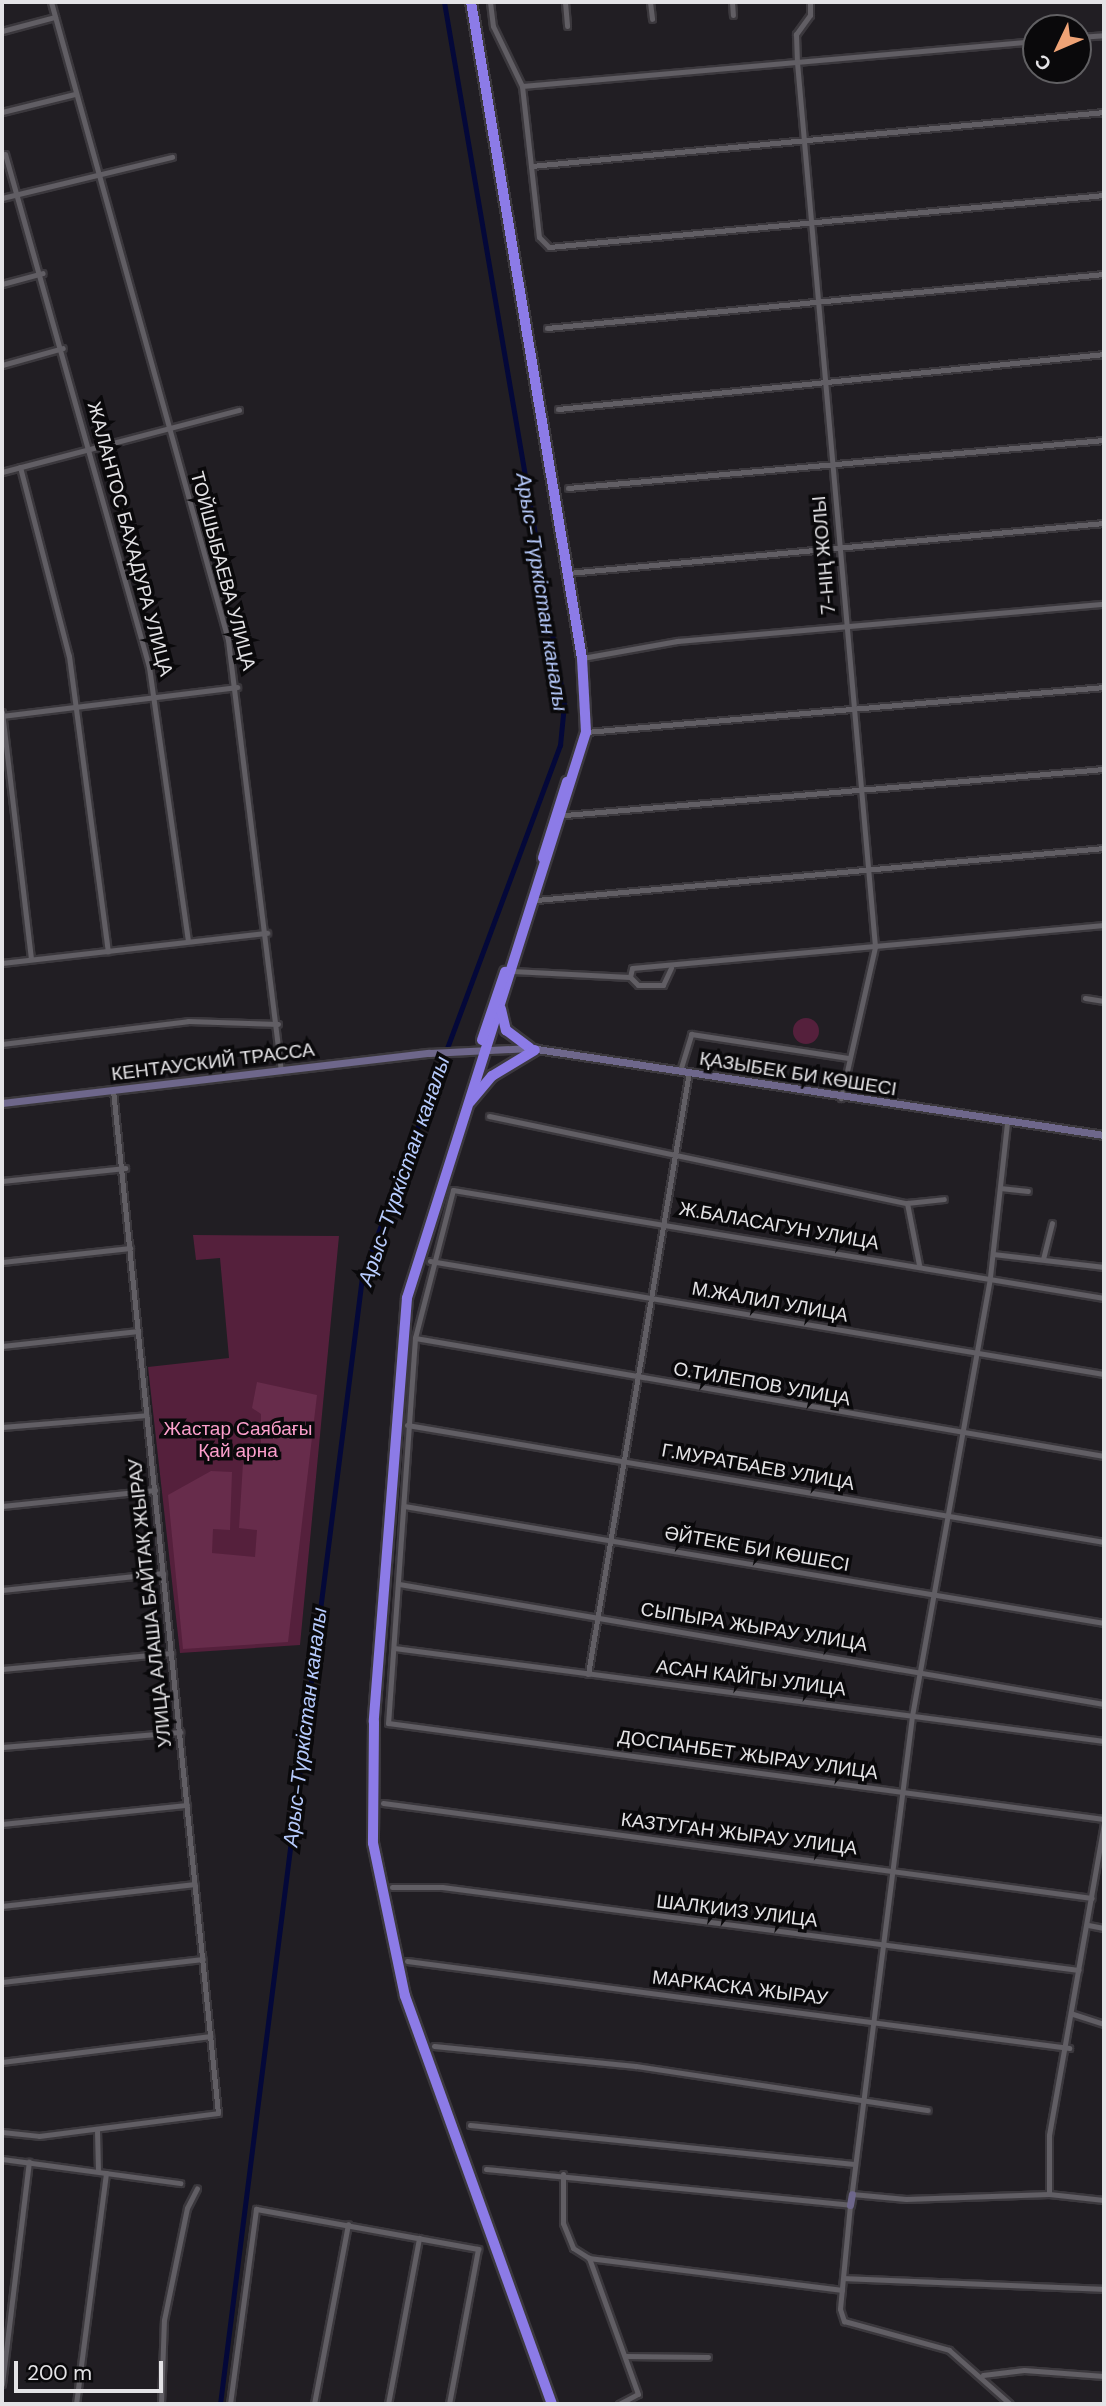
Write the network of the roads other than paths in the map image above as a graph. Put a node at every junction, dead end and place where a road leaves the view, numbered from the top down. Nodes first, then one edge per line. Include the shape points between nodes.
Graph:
1 (51, 2) edge
2 (465, 2) edge
3 (471, 2) edge
4 (490, 2) edge
5 (565, 2) edge
6 (650, 2) edge
7 (732, 2) edge
8 (810, 2) edge
9 (733, 15) dead end
10 (55, 18) junction
11 (652, 19) dead end
12 (567, 26) dead end
13 (2, 31) edge
14 (1022, 42) edge
15 (797, 62) junction
16 (522, 86) junction
17 (75, 94) junction
18 (2, 112) edge
19 (1104, 112) edge
20 (804, 142) junction
21 (5, 154) dead end
22 (172, 157) dead end
23 (531, 166) junction
24 (98, 174) junction
25 (17, 194) junction
26 (1104, 195) edge
27 (2, 198) edge
28 (813, 220) junction
29 (43, 273) junction
30 (1104, 274) edge
31 (2, 284) edge
32 (819, 301) junction
33 (547, 328) dead end
34 (63, 348) junction
35 (1104, 354) edge
36 (2, 365) edge
37 (825, 384) junction
38 (558, 409) dead end
39 (239, 410) dead end
40 (169, 427) junction
41 (1104, 440) edge
42 (91, 447) junction
43 (833, 466) junction
44 (20, 467) junction
45 (2, 472) edge
46 (568, 488) dead end
47 (1104, 523) edge
48 (840, 548) junction
49 (568, 573) junction
50 (1104, 604) edge
51 (846, 628) junction
52 (582, 658) junction
53 (237, 687) junction
54 (1104, 687) edge
55 (154, 695) junction
56 (78, 704) junction
57 (853, 709) junction
58 (2, 715) edge
59 (586, 732) junction
60 (1104, 769) edge
61 (861, 792) junction
62 (565, 815) junction
63 (1104, 848) edge
64 (869, 871) junction
65 (536, 900) junction
66 (1104, 925) edge
67 (267, 933) junction
68 (188, 940) junction
69 (875, 947) junction
70 (108, 951) junction
71 (31, 958) junction
72 (2, 962) edge
73 (671, 968) junction
74 (512, 971) junction
75 (630, 977) junction
76 (1085, 998) dead end
77 (1104, 1001) edge
78 (501, 1009) junction
79 (278, 1024) junction
80 (2, 1044) edge
81 (482, 1048) junction
82 (533, 1049) junction
83 (458, 1050) joint
84 (848, 1058) junction
85 (281, 1069) junction
86 (680, 1071) junction
87 (689, 1072) junction
88 (113, 1090) junction
89 (841, 1098) junction
90 (2, 1104) edge
91 (467, 1105) junction
92 (489, 1115) dead end
93 (1007, 1124) junction
94 (1104, 1135) edge
95 (674, 1153) junction
96 (125, 1168) junction
97 (2, 1181) edge
98 (1000, 1188) junction
99 (1028, 1191) dead end
100 (944, 1199) dead end
101 (907, 1203) junction
102 (662, 1222) junction
103 (1052, 1223) dead end
104 (130, 1248) junction
105 (993, 1254) junction
106 (1043, 1259) junction
107 (430, 1261) junction
108 (2, 1262) edge
109 (919, 1265) junction
110 (1104, 1267) edge
111 (990, 1278) junction
112 (649, 1297) junction
113 (1104, 1298) edge
114 (138, 1331) junction
115 (415, 1338) junction
116 (2, 1346) edge
117 (978, 1352) junction
118 (1104, 1374) edge
119 (634, 1377) junction
120 (147, 1415) junction
121 (407, 1425) junction
122 (2, 1427) edge
123 (964, 1434) junction
124 (1104, 1456) edge
125 (621, 1460) junction
126 (155, 1490) junction
127 (2, 1506) edge
128 (404, 1506) junction
129 (950, 1516) junction
130 (609, 1539) junction
131 (1104, 1542) edge
132 (163, 1573) junction
133 (398, 1584) junction
134 (2, 1590) edge
135 (934, 1593) junction
136 (596, 1616) junction
137 (1104, 1623) edge
138 (394, 1648) junction
139 (171, 1653) junction
140 (2, 1669) edge
141 (919, 1670) junction
142 (588, 1674) junction
143 (1104, 1704) edge
144 (912, 1716) junction
145 (180, 1732) junction
146 (1104, 1741) edge
147 (2, 1747) edge
148 (903, 1792) junction
149 (383, 1803) dead end
150 (187, 1805) junction
151 (1104, 1821) edge
152 (2, 1824) edge
153 (1102, 1844) edge
154 (893, 1870) junction
155 (195, 1884) junction
156 (392, 1887) dead end
157 (1092, 1898) junction
158 (2, 1906) edge
159 (1088, 1925) junction
160 (1104, 1928) edge
161 (884, 1946) junction
162 (203, 1959) junction
163 (407, 1961) dead end
164 (1079, 1970) junction
165 (2, 1982) edge
166 (1073, 2014) junction
167 (874, 2022) junction
168 (1104, 2024) edge
169 (210, 2036) junction
170 (434, 2046) dead end
171 (1069, 2048) junction
172 (2, 2062) edge
173 (862, 2098) junction
174 (928, 2110) dead end
175 (470, 2125) dead end
176 (97, 2130) junction
177 (2, 2132) edge
178 (2, 2158) edge
179 (29, 2162) junction
180 (854, 2164) junction
181 (486, 2169) dead end
182 (98, 2171) junction
183 (107, 2173) junction
184 (563, 2174) junction
185 (180, 2183) dead end
186 (197, 2188) dead end
187 (852, 2194) junction
188 (1049, 2194) junction
189 (1104, 2200) edge
190 (850, 2205) junction
191 (348, 2224) junction
192 (419, 2238) junction
193 (589, 2258) junction
194 (844, 2277) junction
195 (1104, 2289) edge
196 (842, 2290) junction
197 (625, 2356) junction
198 (708, 2357) dead end
199 (983, 2375) junction
200 (1104, 2375) edge
201 (2, 2384) edge
202 (76, 2404) edge
203 (161, 2404) edge
204 (230, 2404) edge
205 (314, 2404) edge
206 (388, 2404) edge
207 (450, 2404) edge
208 (546, 2404) edge
209 (552, 2404) edge
210 (619, 2404) edge
211 (1010, 2404) edge

1 - 10 street, ТОЙШЫБАЕВА УЛИЦА
2 - 81 highway via 580,701 572,764
3 - 49 highway
4 - 16 street via 493,26
5 - 12 street
6 - 11 street
7 - 9 street
8 - 15 street, 7-НІҢ ЖОЛЫ via 796,34
10 - 13 street
10 - 17 street, ТОЙШЫБАЕВА УЛИЦА
14 - 15 street
15 - 16 street
15 - 20 street, 7-НІҢ ЖОЛЫ
16 - 23 street
17 - 18 street
17 - 24 street, ТОЙШЫБАЕВА УЛИЦА
19 - 20 street
20 - 23 street
20 - 28 street, 7-НІҢ ЖОЛЫ
21 - 25 street, ЖАЛАНТОС БАХАДУРА УЛИЦА
22 - 24 street
23 - 28 street via 539,237 549,247
24 - 25 street
24 - 40 street, ТОЙШЫБАЕВА УЛИЦА
25 - 27 street
25 - 29 street, ЖАЛАНТОС БАХАДУРА УЛИЦА
26 - 28 street
28 - 32 street, 7-НІҢ ЖОЛЫ
29 - 31 street
29 - 34 street, ЖАЛАНТОС БАХАДУРА УЛИЦА
30 - 32 street
32 - 33 street
32 - 37 street, 7-НІҢ ЖОЛЫ
34 - 36 street
34 - 42 street, ЖАЛАНТОС БАХАДУРА УЛИЦА
35 - 37 street
37 - 38 street
37 - 43 street, 7-НІҢ ЖОЛЫ
39 - 40 street
40 - 42 street
40 - 53 street, ТОЙШЫБАЕВА УЛИЦА
41 - 43 street
42 - 44 street
42 - 55 street, ЖАЛАНТОС БАХАДУРА УЛИЦА
43 - 46 street
43 - 48 street, 7-НІҢ ЖОЛЫ
44 - 45 street
44 - 56 street
47 - 48 street
48 - 49 street
48 - 51 street, 7-НІҢ ЖОЛЫ
49 - 52 highway
50 - 51 street
51 - 52 street via 677,641
51 - 57 street, 7-НІҢ ЖОЛЫ
52 - 59 highway
53 - 55 street
53 - 67 street, ТОЙШЫБАЕВА УЛИЦА
54 - 57 street
55 - 56 street
55 - 68 street, ЖАЛАНТОС БАХАДУРА УЛИЦА
56 - 58 street
56 - 70 street
57 - 59 street
57 - 61 street, 7-НІҢ ЖОЛЫ
58 - 71 street
59 - 62 highway
60 - 61 street
61 - 62 street
61 - 64 street, 7-НІҢ ЖОЛЫ
62 - 65 highway
63 - 64 street
64 - 65 street
64 - 69 street, 7-НІҢ ЖОЛЫ
65 - 74 highway
66 - 69 street
67 - 68 street
67 - 79 street, ТОЙШЫБАЕВА УЛИЦА
68 - 70 street
69 - 73 street
69 - 84 street, 7-НІҢ ЖОЛЫ
70 - 71 street
71 - 72 street
73 - 75 street via 632,968
73 - 75 street via 663,985 638,985
74 - 75 street
74 - 78 highway
76 - 77 street
78 - 81 highway
78 - 82 highway via 506,1030
79 - 80 street via 188,1021
79 - 85 street, ТОЙШЫБАЕВА УЛИЦА
81 - 82 main road, ҚАЗЫБЕК БИ КӨШЕСІ
81 - 83 main road, ҚАЗЫБЕК БИ КӨШЕСІ
81 - 91 highway
81 - 208 highway via 410,1256 396,1329 368,1722 366,1843 378,1921 399,1998
82 - 86 main road, ҚАЗЫБЕК БИ КӨШЕСІ
82 - 91 highway via 492,1076
83 - 85 main road, КЕНТАУСКИЙ ТРАССА
84 - 86 street via 691,1034
84 - 89 street, 7-НІҢ ЖОЛЫ
85 - 88 main road, КЕНТАУСКИЙ ТРАССА
86 - 87 main road, ҚАЗЫБЕК БИ КӨШЕСІ
87 - 89 main road, ҚАЗЫБЕК БИ КӨШЕСІ
87 - 95 street
88 - 90 main road, КЕНТАУСКИЙ ТРАССА
88 - 96 street, УЛИЦА АЛАША БАЙТАҚ ЖЫРАУ
89 - 93 main road, ҚАЗЫБЕК БИ КӨШЕСІ
91 - 209 highway via 416,1258 402,1330 374,1722 373,1843 405,1996
92 - 95 street
93 - 94 main road, ҚАЗЫБЕК БИ КӨШЕСІ
93 - 98 street
95 - 101 street
95 - 102 street
96 - 97 street
96 - 104 street, УЛИЦА АЛАША БАЙТАҚ ЖЫРАУ
98 - 99 street
98 - 105 street
100 - 101 street
101 - 109 street
102 - 107 street, Ж.БАЛАСАГУН УЛИЦА via 482,1192 450,1194
102 - 109 street, Ж.БАЛАСАГУН УЛИЦА
102 - 112 street
103 - 106 street
104 - 108 street
104 - 114 street, УЛИЦА АЛАША БАЙТАҚ ЖЫРАУ
105 - 106 street
105 - 111 street
106 - 110 street
107 - 112 street, М.ЖАЛИЛ УЛИЦА
107 - 115 street
109 - 111 street, Ж.БАЛАСАГУН УЛИЦА
111 - 113 street, Ж.БАЛАСАГУН УЛИЦА
111 - 117 street
112 - 117 street, М.ЖАЛИЛ УЛИЦА
112 - 119 street
114 - 116 street
114 - 120 street, УЛИЦА АЛАША БАЙТАҚ ЖЫРАУ
115 - 119 street, О.ТИЛЕПОВ УЛИЦА
115 - 121 street
117 - 118 street, М.ЖАЛИЛ УЛИЦА
117 - 123 street
119 - 123 street, О.ТИЛЕПОВ УЛИЦА
119 - 125 street
120 - 122 street
120 - 126 street, УЛИЦА АЛАША БАЙТАҚ ЖЫРАУ
121 - 125 street, Г.МУРАТБАЕВ УЛИЦА
121 - 128 street
123 - 124 street, О.ТИЛЕПОВ УЛИЦА
123 - 129 street
125 - 129 street, Г.МУРАТБАЕВ УЛИЦА
125 - 130 street
126 - 127 street
126 - 132 street, УЛИЦА АЛАША БАЙТАҚ ЖЫРАУ
128 - 130 street, ӘЙТЕКЕ БИ КӨШЕСІ
128 - 133 street
129 - 131 street, Г.МУРАТБАЕВ УЛИЦА
129 - 135 street
130 - 135 street, ӘЙТЕКЕ БИ КӨШЕСІ
130 - 136 street
132 - 134 street
132 - 139 street, УЛИЦА АЛАША БАЙТАҚ ЖЫРАУ
133 - 136 street, СЫПЫРА ЖЫРАУ УЛИЦА
133 - 138 street
135 - 137 street, ӘЙТЕКЕ БИ КӨШЕСІ
135 - 141 street
136 - 141 street, СЫПЫРА ЖЫРАУ УЛИЦА
136 - 142 street
138 - 142 street, АСАН КАЙГЫ УЛИЦА
138 - 148 street, ДОСПАНБЕТ ЖЫРАУ УЛИЦА via 388,1723
139 - 140 street
139 - 145 street, УЛИЦА АЛАША БАЙТАҚ ЖЫРАУ
141 - 143 street, СЫПЫРА ЖЫРАУ УЛИЦА
141 - 144 street
142 - 144 street, АСАН КАЙГЫ УЛИЦА
144 - 146 street, АСАН КАЙГЫ УЛИЦА
144 - 148 street
145 - 147 street
145 - 150 street, УЛИЦА АЛАША БАЙТАҚ ЖЫРАУ
148 - 151 street, ДОСПАНБЕТ ЖЫРАУ УЛИЦА
148 - 154 street
149 - 154 street, КАЗТУГАН ЖЫРАУ УЛИЦА
150 - 152 street
150 - 155 street, УЛИЦА АЛАША БАЙТАҚ ЖЫРАУ
151 - 153 street
153 - 157 street
154 - 157 street, КАЗТУГАН ЖЫРАУ УЛИЦА
154 - 161 street
155 - 158 street
155 - 162 street, УЛИЦА АЛАША БАЙТАҚ ЖЫРАУ
156 - 161 street, ШАЛКИИЗ УЛИЦА via 442,1887
157 - 159 street
159 - 160 street
159 - 164 street
161 - 164 street, ШАЛКИИЗ УЛИЦА
161 - 167 street
162 - 165 street
162 - 169 street, УЛИЦА АЛАША БАЙТАҚ ЖЫРАУ
163 - 167 street, МАРКАСКА ЖЫРАУ
164 - 166 street
166 - 168 street
166 - 171 street
167 - 171 street, МАРКАСКА ЖЫРАУ
167 - 173 street
169 - 172 street
169 - 176 street, УЛИЦА АЛАША БАЙТАҚ ЖЫРАУ via 218,2113
170 - 173 street
171 - 188 street via 1049,2136
173 - 174 street
173 - 180 street
175 - 180 street
176 - 177 street
176 - 182 street
178 - 179 street
179 - 182 street
179 - 201 street
180 - 187 street
181 - 184 street
182 - 183 street
183 - 185 street
183 - 202 street
184 - 190 street
184 - 193 street via 563,2223 573,2248
186 - 203 street via 187,2208 164,2320
187 - 188 street via 906,2199
187 - 190 main road
188 - 189 street
190 - 194 street
191 - 192 street
191 - 204 street via 256,2209
191 - 205 street
192 - 206 street
192 - 207 street via 478,2249
193 - 196 street
193 - 197 street
194 - 195 street
194 - 196 street
196 - 199 street via 845,2321 918,2337
197 - 198 street
197 - 210 street via 638,2394
199 - 200 street via 1024,2370
199 - 211 street

